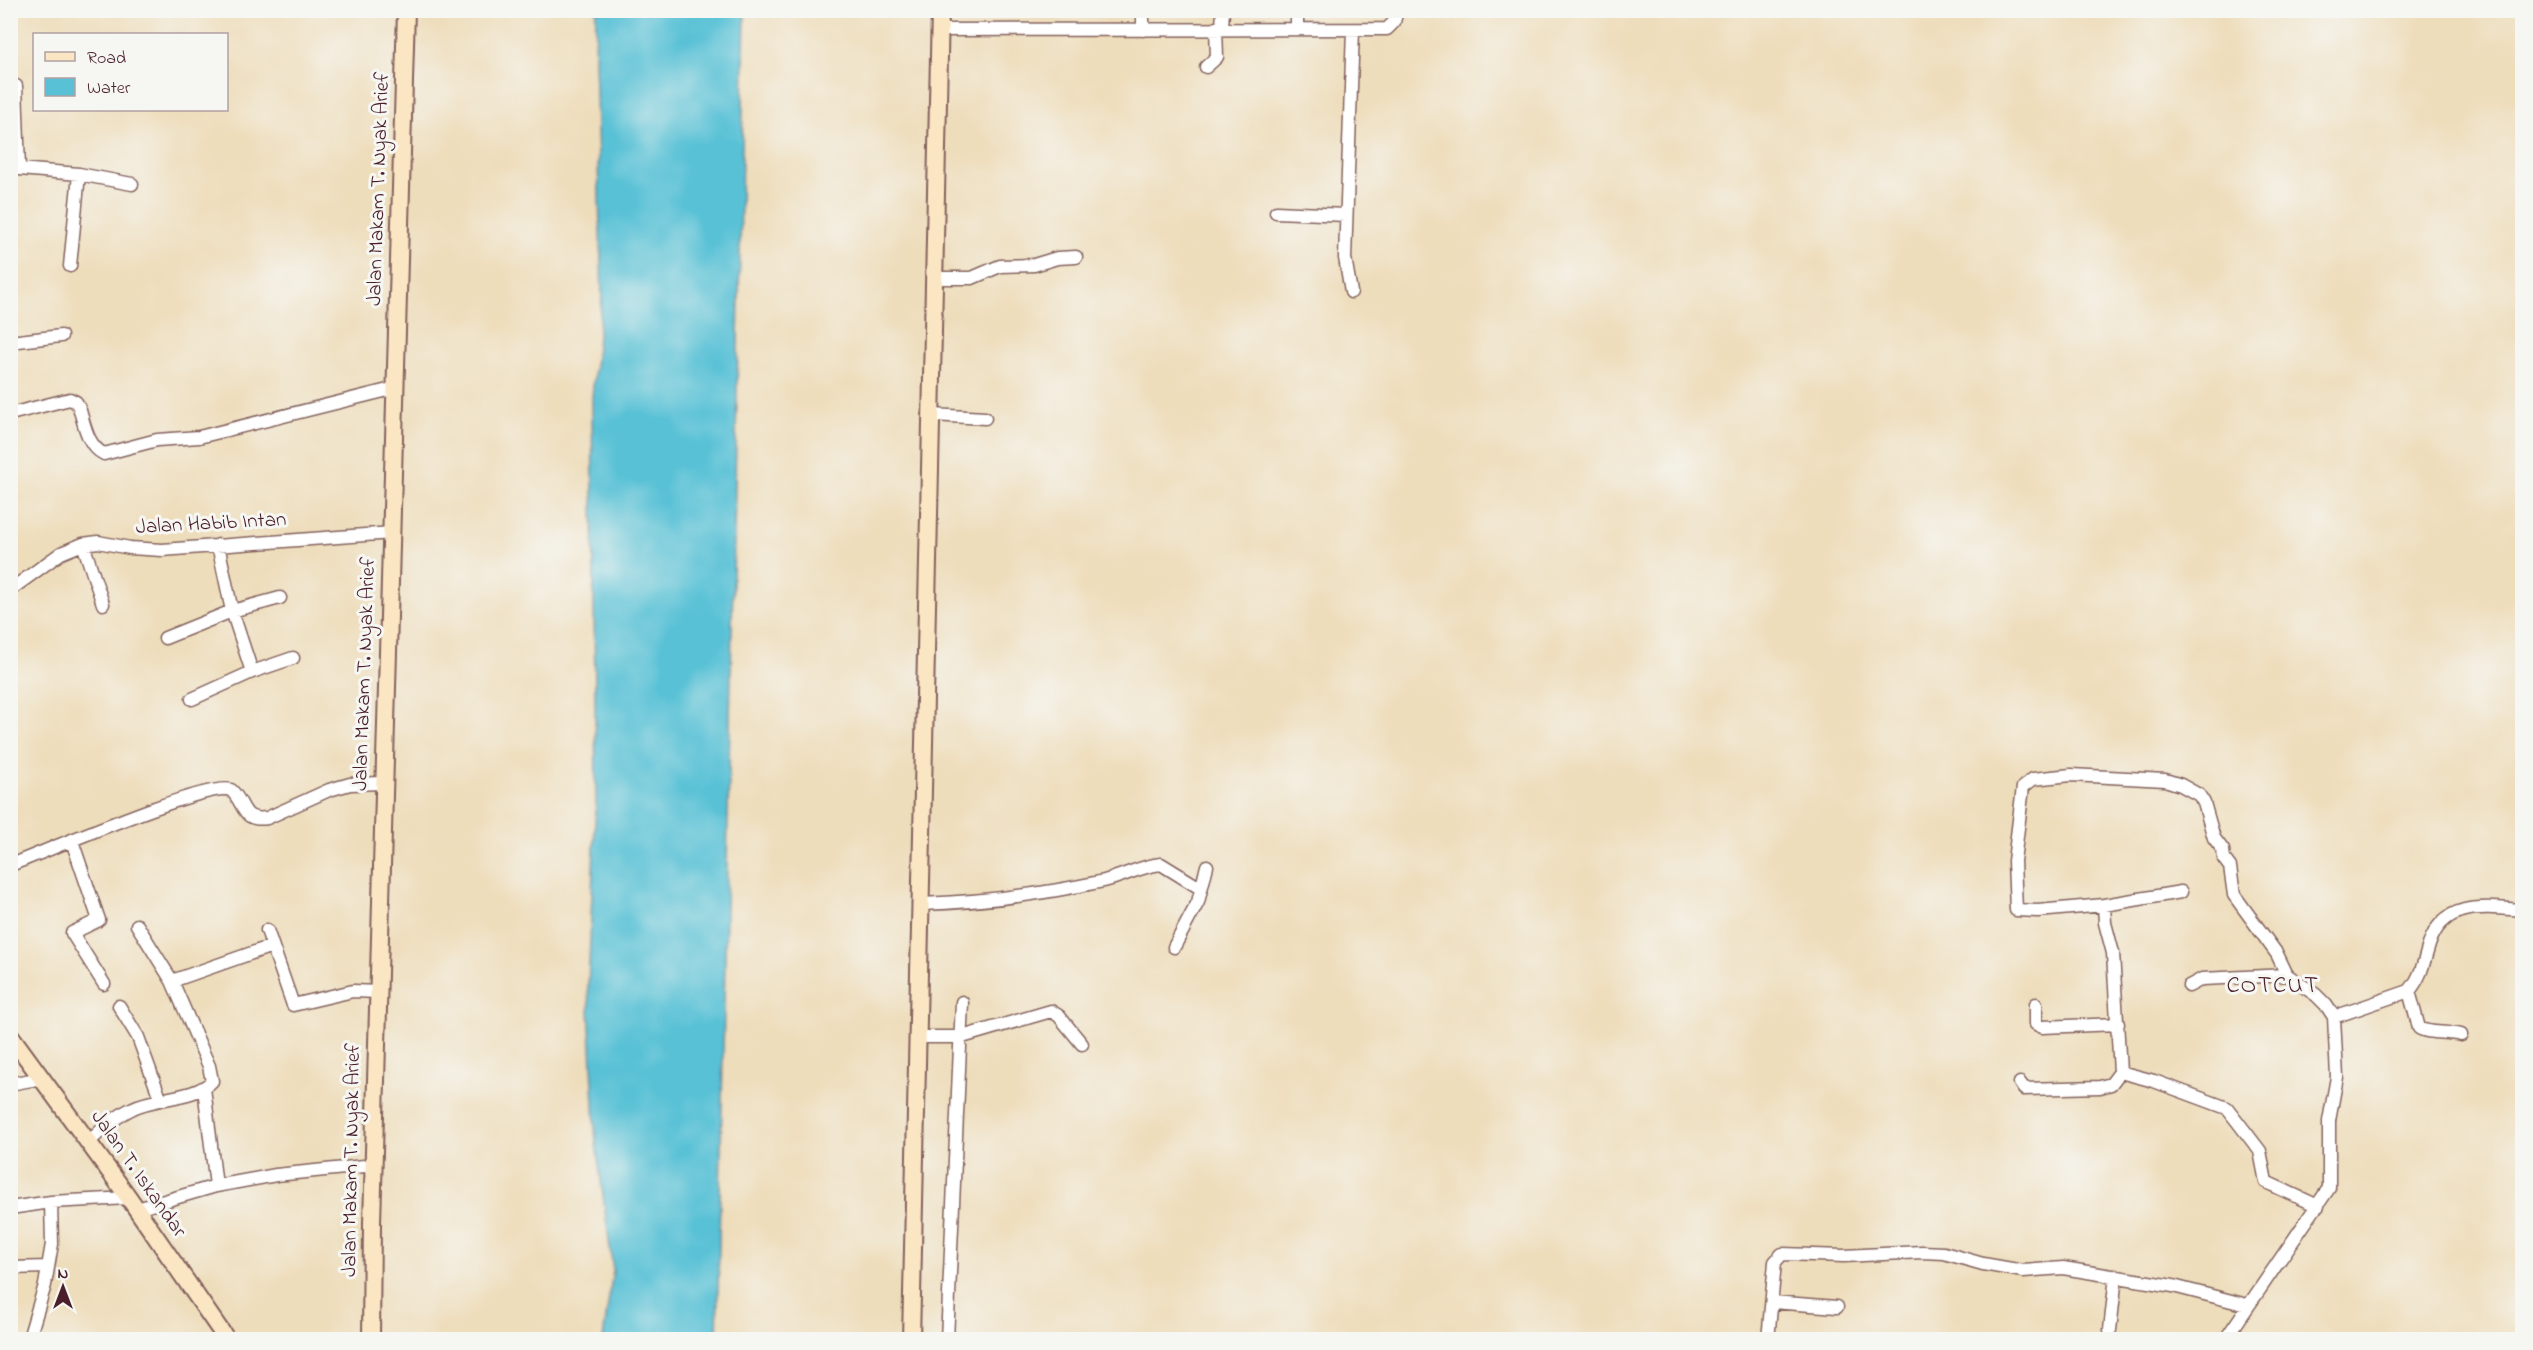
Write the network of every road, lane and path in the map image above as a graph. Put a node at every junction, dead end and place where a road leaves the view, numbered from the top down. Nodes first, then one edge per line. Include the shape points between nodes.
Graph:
1 (406, 10) edge
2 (940, 10) edge
3 (1143, 10) edge
4 (1222, 10) edge
5 (1297, 10) edge
6 (1396, 10) edge
7 (1219, 28) junction
8 (1297, 29) junction
9 (946, 30) junction
10 (1143, 30) junction
11 (1353, 30) junction
12 (1206, 67) dead end
13 (16, 86) dead end
14 (15, 169) edge
15 (79, 174) junction
16 (132, 184) dead end
17 (1276, 212) dead end
18 (1346, 215) junction
19 (1076, 257) dead end
20 (70, 266) dead end
21 (939, 278) junction
22 (1351, 292) dead end
23 (61, 336) dead end
24 (10, 342) edge
25 (396, 388) junction
26 (10, 414) edge
27 (932, 415) junction
28 (985, 418) dead end
29 (392, 532) junction
30 (83, 544) junction
31 (218, 545) junction
32 (11, 589) edge
33 (280, 598) dead end
34 (103, 604) dead end
35 (232, 611) junction
36 (165, 638) dead end
37 (293, 658) dead end
38 (252, 672) junction
39 (192, 699) dead end
40 (383, 783) junction
41 (72, 841) junction
42 (10, 865) edge
43 (1207, 866) dead end
44 (1200, 888) junction
45 (2181, 892) dead end
46 (921, 904) junction
47 (2104, 905) junction
48 (2523, 910) edge
49 (137, 925) dead end
50 (267, 930) dead end
51 (272, 946) junction
52 (1174, 947) dead end
53 (2287, 975) junction
54 (172, 981) junction
55 (104, 984) dead end
56 (2189, 986) dead end
57 (2409, 991) junction
58 (378, 992) junction
59 (962, 1002) dead end
60 (2036, 1005) dead end
61 (119, 1006) dead end
62 (2334, 1017) junction
63 (2118, 1024) junction
64 (10, 1035) edge
65 (2461, 1035) dead end
66 (922, 1037) junction
67 (959, 1037) junction
68 (1082, 1044) dead end
69 (2120, 1072) junction
70 (42, 1078) junction
71 (2020, 1083) dead end
72 (10, 1084) edge
73 (204, 1088) junction
74 (160, 1098) junction
75 (88, 1142) junction
76 (374, 1165) junction
77 (216, 1186) junction
78 (51, 1202) junction
79 (133, 1204) junction
80 (2318, 1206) junction
81 (10, 1208) edge
82 (10, 1268) edge
83 (48, 1268) junction
84 (2116, 1276) junction
85 (1772, 1302) junction
86 (2247, 1305) junction
87 (1837, 1307) dead end
88 (2110, 1330) dead end
89 (29, 1337) edge
90 (44, 1340) edge
91 (227, 1340) edge
92 (371, 1340) edge
93 (911, 1340) edge
94 (946, 1340) edge
95 (1768, 1340) edge
96 (2225, 1340) edge

1 - 25 street, Jalan Makam T. Nyak Arief
2 - 9 street
3 - 10 street
4 - 7 street
5 - 8 street
6 - 11 street via 1394,22 1387,29
7 - 8 street
7 - 10 street
7 - 12 street via 1217,57
8 - 11 street
9 - 10 street
9 - 21 street
11 - 18 street
13 - 14 street
14 - 15 street
15 - 16 street
15 - 20 street
17 - 18 street
18 - 22 street via 1345,258
19 - 21 street via 1034,265 1000,266 972,278
21 - 27 street
23 - 24 street
25 - 26 street via 200,437 157,440 104,454 92,444 76,402 63,399
25 - 29 street, Jalan Makam T. Nyak Arief
27 - 28 street
27 - 46 street
29 - 31 street, Jalan Habib Intan
29 - 40 street, Jalan Makam T. Nyak Arief
30 - 31 street, Jalan Habib Intan via 98,542 162,550
30 - 32 street, Jalan Habib Intan via 61,553
30 - 34 street
31 - 35 street
33 - 35 street
35 - 36 street
35 - 38 street
37 - 38 street
38 - 39 street
40 - 41 street via 350,784 329,790 259,819 246,813 231,790 222,788 171,801
40 - 58 street, Jalan Makam T. Nyak Arief
41 - 42 street
41 - 55 street via 99,920 72,933
43 - 44 street
44 - 46 street via 1161,864 1104,881 1026,896
44 - 52 street via 1198,902
45 - 47 street
46 - 66 street
47 - 53 street via 2016,910 2020,793 2028,782 2071,775 2164,780 2199,795 2214,838 2230,867 2234,895 2277,954
47 - 63 street via 2113,953
48 - 57 street via 2473,907 2444,921 2433,933 2417,981
49 - 54 street
50 - 51 street
51 - 54 street
51 - 58 street via 293,1005 353,991
53 - 56 street via 2202,979
53 - 62 street via 2316,995
54 - 73 street via 211,1073 212,1081
57 - 62 street
57 - 65 street via 2422,1031
58 - 76 street, Jalan Makam T. Nyak Arief
59 - 67 street
60 - 63 street via 2036,1024 2042,1027
61 - 74 street via 138,1037
62 - 80 street via 2337,1077 2329,1120 2330,1184
63 - 69 street
64 - 70 street, Jalan T. Iskandar
66 - 67 street
66 - 93 street
67 - 68 street via 1050,1011
67 - 94 street
69 - 71 street via 2104,1086 2024,1089
69 - 80 street via 2227,1108 2260,1151 2266,1182
70 - 72 street
70 - 75 street, Jalan T. Iskandar
73 - 74 street
73 - 77 street
74 - 75 street via 110,1122
75 - 79 street, Jalan T. Iskandar
76 - 77 street
76 - 92 street, Jalan Makam T. Nyak Arief
77 - 79 street
78 - 79 street
78 - 81 street
78 - 83 street
79 - 91 street, Jalan T. Iskandar
80 - 86 street
82 - 83 street
83 - 89 street
84 - 85 street via 2063,1268 2023,1271 1944,1253 1782,1254 1775,1262
84 - 86 street
84 - 88 street
85 - 87 street
85 - 95 street
86 - 96 street
89 - 90 street

